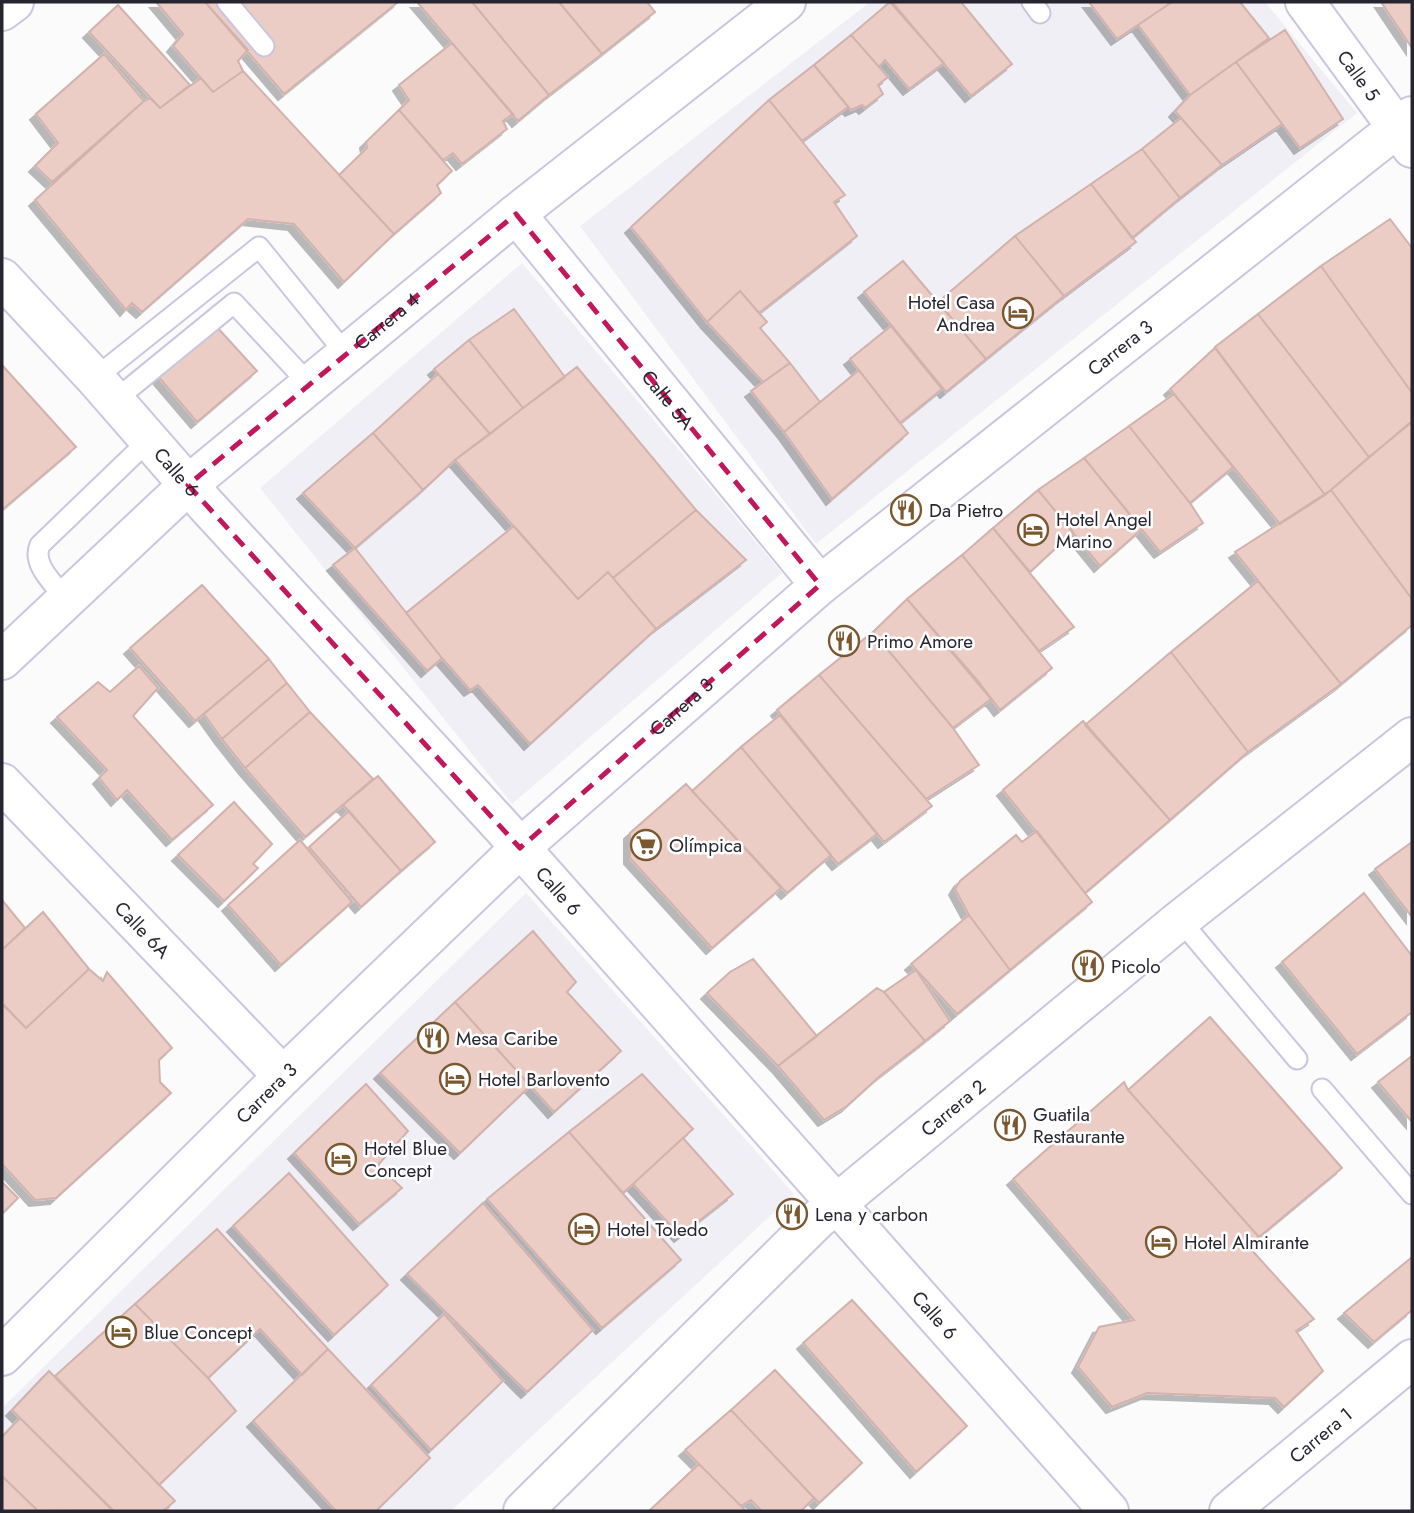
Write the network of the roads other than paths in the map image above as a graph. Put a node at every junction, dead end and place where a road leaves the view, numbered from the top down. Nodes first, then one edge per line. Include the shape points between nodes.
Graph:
1 (14, 2) edge
2 (228, 2) edge
3 (786, 2) edge
4 (1305, 2) edge
5 (2, 11) edge
6 (264, 46) dead end
7 (1407, 131) edge
8 (516, 214) junction
9 (2, 278) edge
10 (346, 354) junction
11 (309, 384) junction
12 (105, 390) junction
13 (149, 440) junction
14 (188, 485) junction
15 (820, 585) junction
16 (66, 600) junction
17 (2, 660) edge
18 (1412, 737) edge
19 (2, 783) edge
20 (520, 848) junction
21 (1180, 920) junction
22 (1297, 1059) dead end
23 (283, 1076) junction
24 (1322, 1090) dead end
25 (1412, 1194) edge
26 (835, 1204) junction
27 (2, 1356) edge
28 (1412, 1359) edge
29 (523, 1511) edge
30 (1109, 1511) edge
31 (1229, 1511) edge

1 - 5 street
2 - 6 lane
3 - 8 street, Carrera 4
4 - 7 street, Calle 5
7 - 15 street, Carrera 3
8 - 10 street, Carrera 4
8 - 15 street, Calle 5A
9 - 12 street, Calle 6
10 - 11 street, Carrera 4
10 - 12 lane via 259,247
11 - 12 lane via 234,303
11 - 14 street, Carrera 4
12 - 13 street, Calle 6
13 - 14 street, Calle 6
13 - 16 lane via 40,545 38,563
14 - 16 street, Carrera 4
14 - 20 street, Calle 6
15 - 20 street, Carrera 3
16 - 17 street, Carrera 4
18 - 21 street, Carrera 2
19 - 23 street, Calle 6A
20 - 23 street, Carrera 3
20 - 26 street, Calle 6
21 - 22 lane
21 - 26 street, Carrera 2
23 - 27 street, Carrera 3
24 - 25 lane
26 - 29 street, Carrera 2
26 - 30 street, Calle 6
28 - 31 street, Carrera 1

